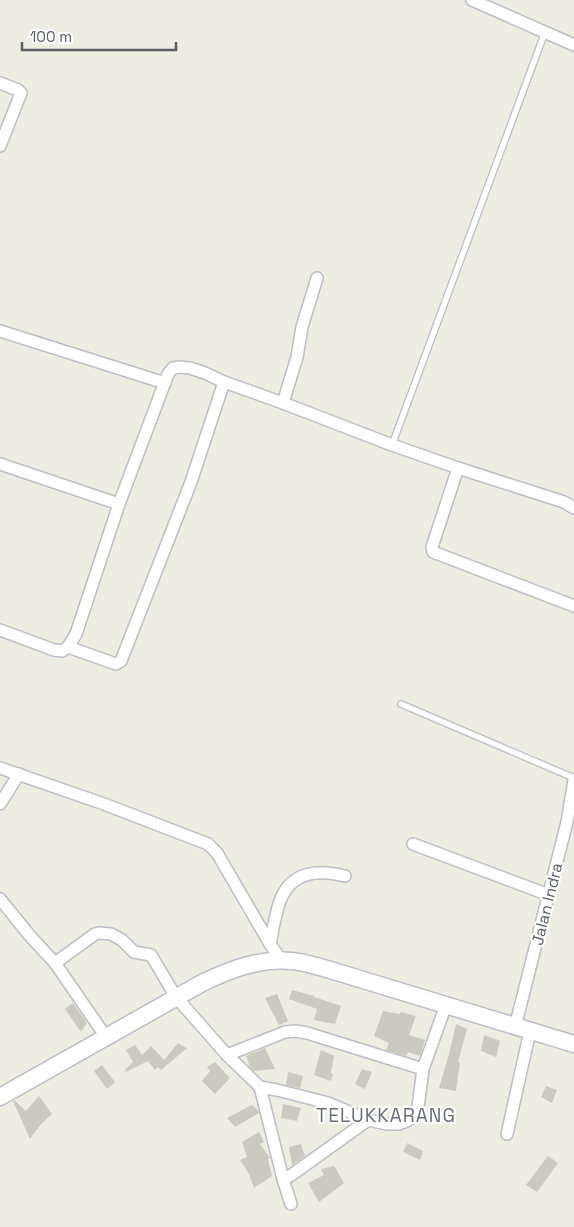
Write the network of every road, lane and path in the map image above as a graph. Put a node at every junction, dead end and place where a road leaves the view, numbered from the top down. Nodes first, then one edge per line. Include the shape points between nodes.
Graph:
1 (472, 0) edge
2 (545, 32) junction
3 (574, 45) edge
4 (0, 84) edge
5 (0, 146) edge
6 (316, 278) dead end
7 (0, 331) edge
8 (224, 382) junction
9 (165, 383) junction
10 (283, 402) junction
11 (392, 445) junction
12 (0, 464) edge
13 (458, 468) junction
14 (119, 504) junction
15 (574, 508) edge
16 (574, 606) edge
17 (0, 630) edge
18 (68, 647) junction
19 (401, 704) dead end
20 (0, 768) edge
21 (19, 774) junction
22 (574, 779) edge
23 (0, 804) edge
24 (413, 844) dead end
25 (345, 876) dead end
26 (549, 896) junction
27 (0, 898) edge
28 (270, 944) junction
29 (282, 961) junction
30 (55, 963) junction
31 (176, 997) junction
32 (446, 1005) junction
33 (522, 1029) junction
34 (106, 1037) junction
35 (574, 1044) edge
36 (227, 1055) junction
37 (423, 1069) junction
38 (260, 1087) junction
39 (0, 1097) edge
40 (368, 1120) junction
41 (507, 1134) dead end
42 (283, 1179) junction
43 (291, 1204) dead end

1 - 2 street
2 - 3 street
2 - 11 lane
4 - 5 street via 21,93
6 - 10 street
7 - 9 street
8 - 9 street via 180,366 173,368
8 - 10 street
8 - 18 street via 191,482 121,661 116,664
9 - 14 street
10 - 11 street
11 - 13 street
12 - 14 street
13 - 15 street
13 - 16 street via 433,552
14 - 18 street via 76,634
17 - 18 street via 54,650 62,651
19 - 22 lane
20 - 21 street
21 - 23 street
21 - 28 street via 208,844 218,853
22 - 26 street, Jalan Indra
24 - 26 street
25 - 28 street via 306,874 294,880 280,902
26 - 33 street, Jalan Indra
27 - 30 street
28 - 29 street
29 - 31 main road via 235,968
29 - 32 main road via 301,962
30 - 31 street via 95,934 111,934 134,952 152,957
30 - 34 street
31 - 34 main road
31 - 36 street
32 - 33 main road
32 - 37 street
33 - 35 main road
33 - 41 street, Jalan Indra
34 - 39 main road
36 - 37 street via 295,1031
36 - 38 street
37 - 40 street via 418,1107 413,1116 398,1124
38 - 40 street via 328,1103
38 - 42 street
40 - 42 street
42 - 43 street

